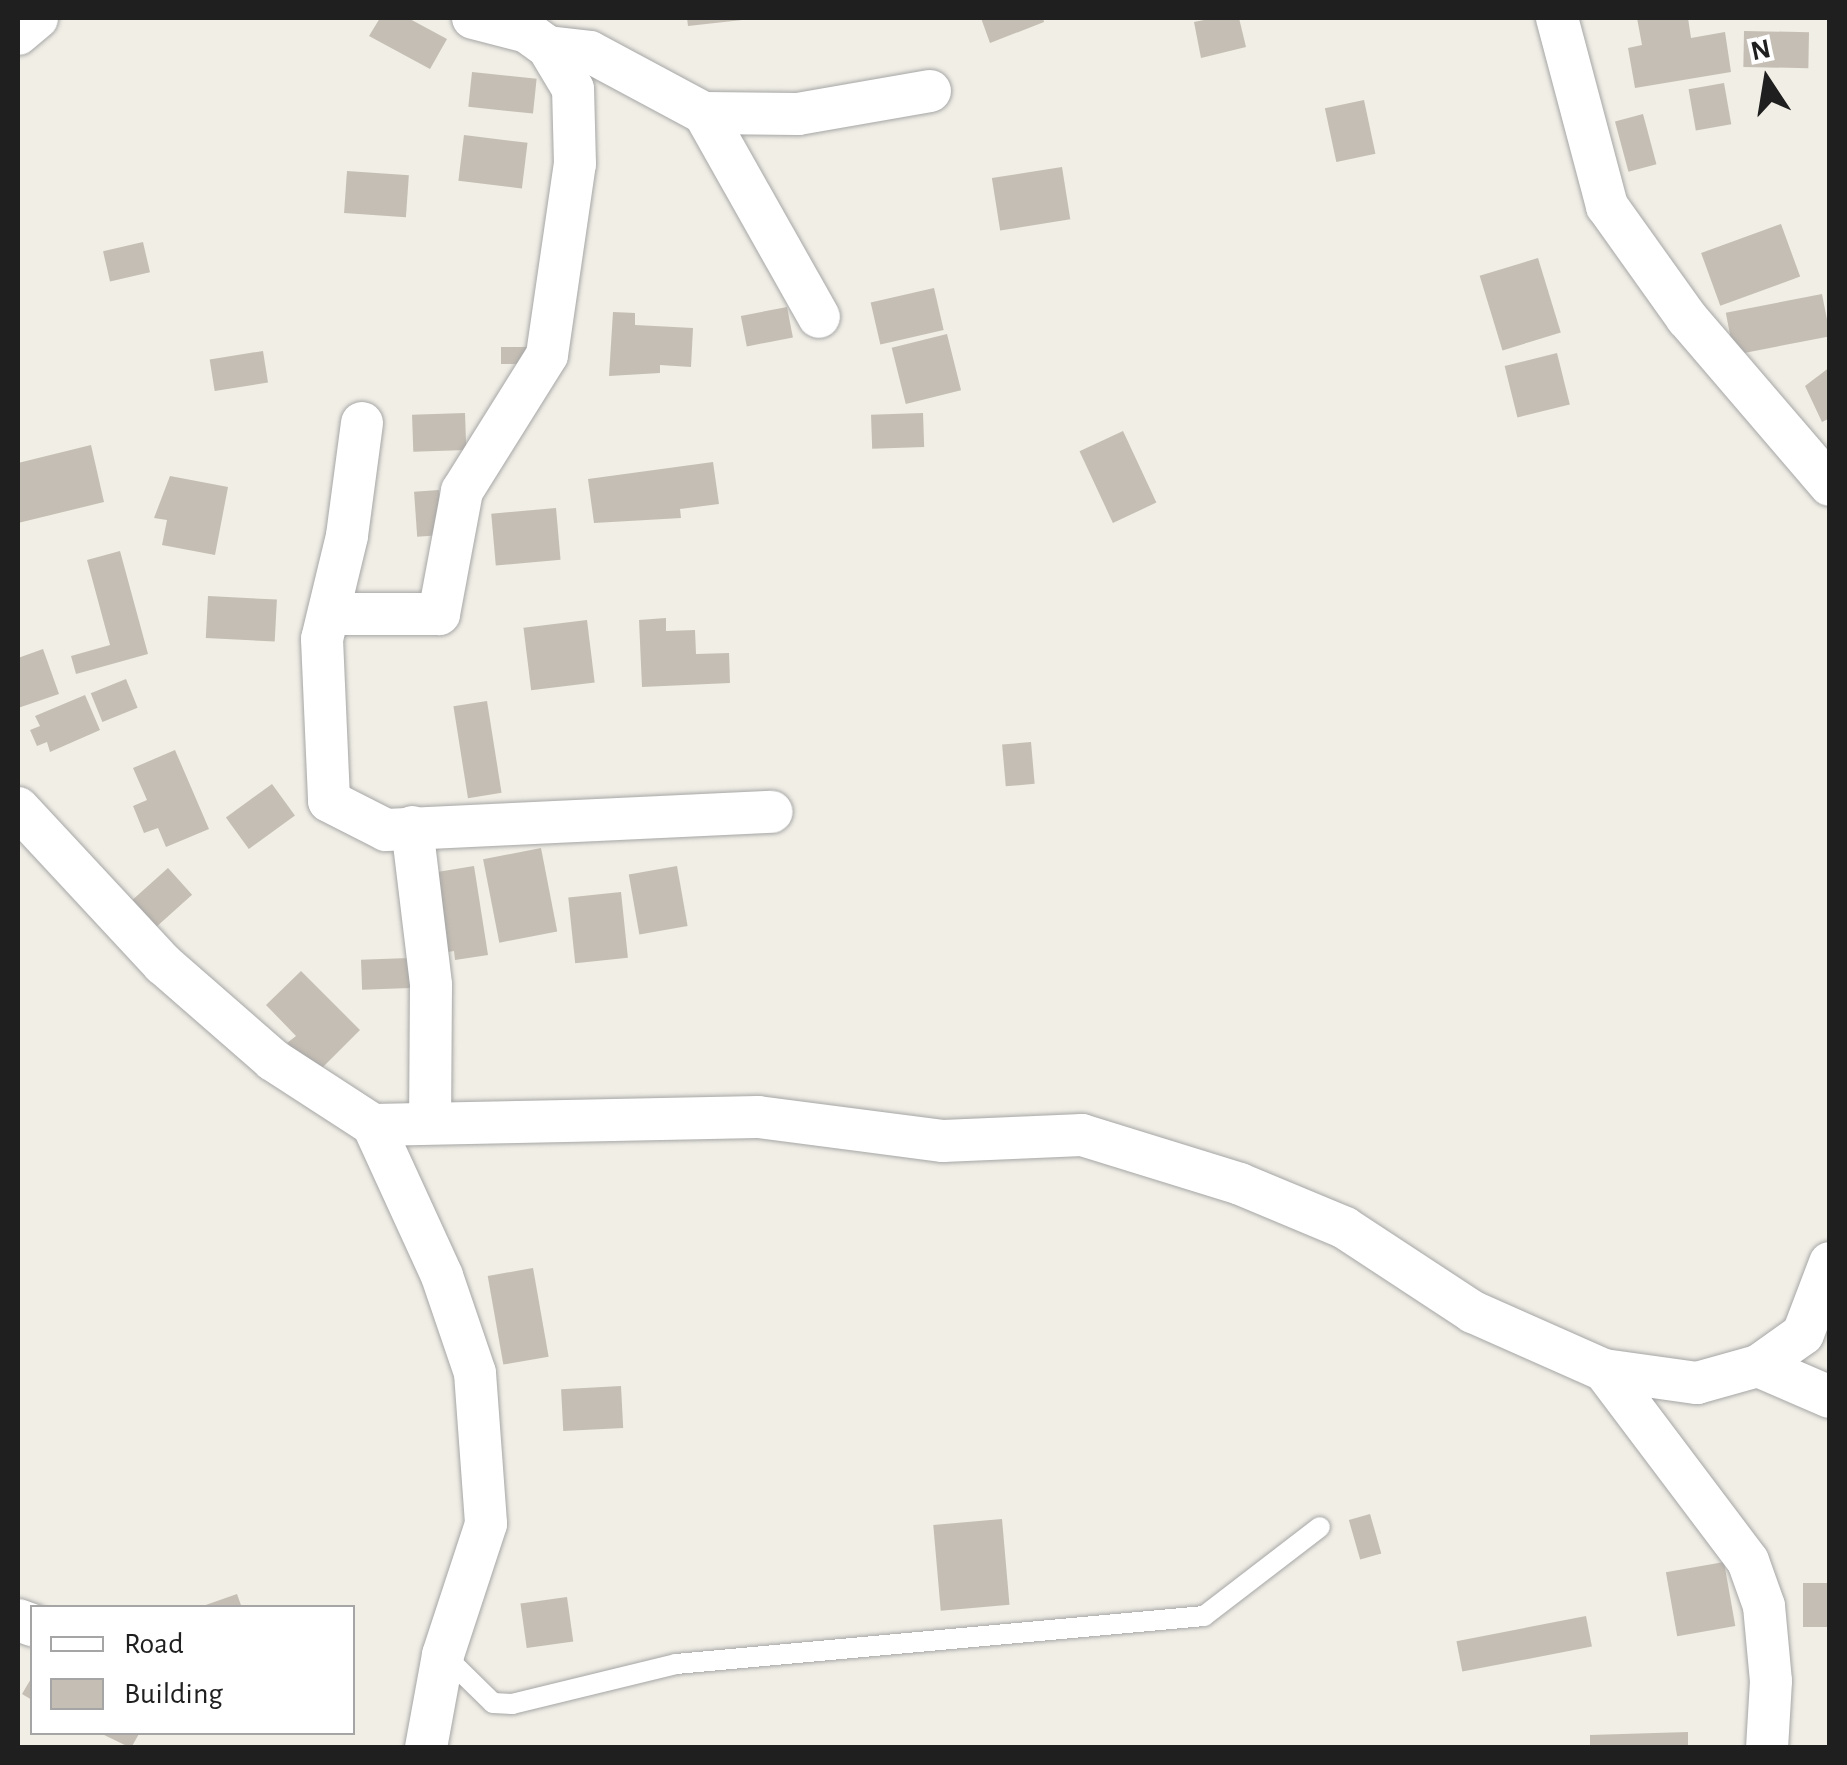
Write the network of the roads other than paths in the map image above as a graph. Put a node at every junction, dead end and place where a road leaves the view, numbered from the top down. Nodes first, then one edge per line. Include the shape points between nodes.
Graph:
1 (37, 18) edge
2 (474, 18) edge
3 (1557, 18) edge
4 (18, 34) edge
5 (548, 46) junction
6 (930, 90) dead end
7 (704, 113) junction
8 (819, 317) dead end
9 (362, 423) dead end
10 (1830, 484) edge
11 (328, 614) junction
12 (18, 808) edge
13 (772, 812) dead end
14 (412, 827) junction
15 (430, 1120) junction
16 (372, 1126) junction
17 (1830, 1262) edge
18 (1758, 1366) junction
19 (1604, 1370) junction
20 (1830, 1397) edge
21 (1320, 1527) dead end
22 (443, 1655) junction
23 (426, 1748) edge
24 (1767, 1748) edge

1 - 4 street
2 - 5 street via 527,32
3 - 10 street via 1607,206 1699,332
5 - 7 street via 590,52
5 - 11 street via 573,89 575,164 547,355 462,491 439,614
6 - 7 street via 798,114
7 - 8 street
9 - 11 street
11 - 14 street via 322,640 329,801 386,830
12 - 16 street via 163,964 273,1060
13 - 14 street
14 - 15 street via 431,984
15 - 16 street
15 - 19 street via 758,1116 943,1141 1082,1135 1112,1141 1345,1228 1473,1312
16 - 22 street via 442,1276 475,1373 486,1524
17 - 18 street via 1803,1334
18 - 19 street via 1697,1383
18 - 20 street
19 - 24 street via 1748,1561 1764,1606 1771,1680
21 - 22 lane via 1204,1616 676,1664 512,1704 493,1703
22 - 23 street

